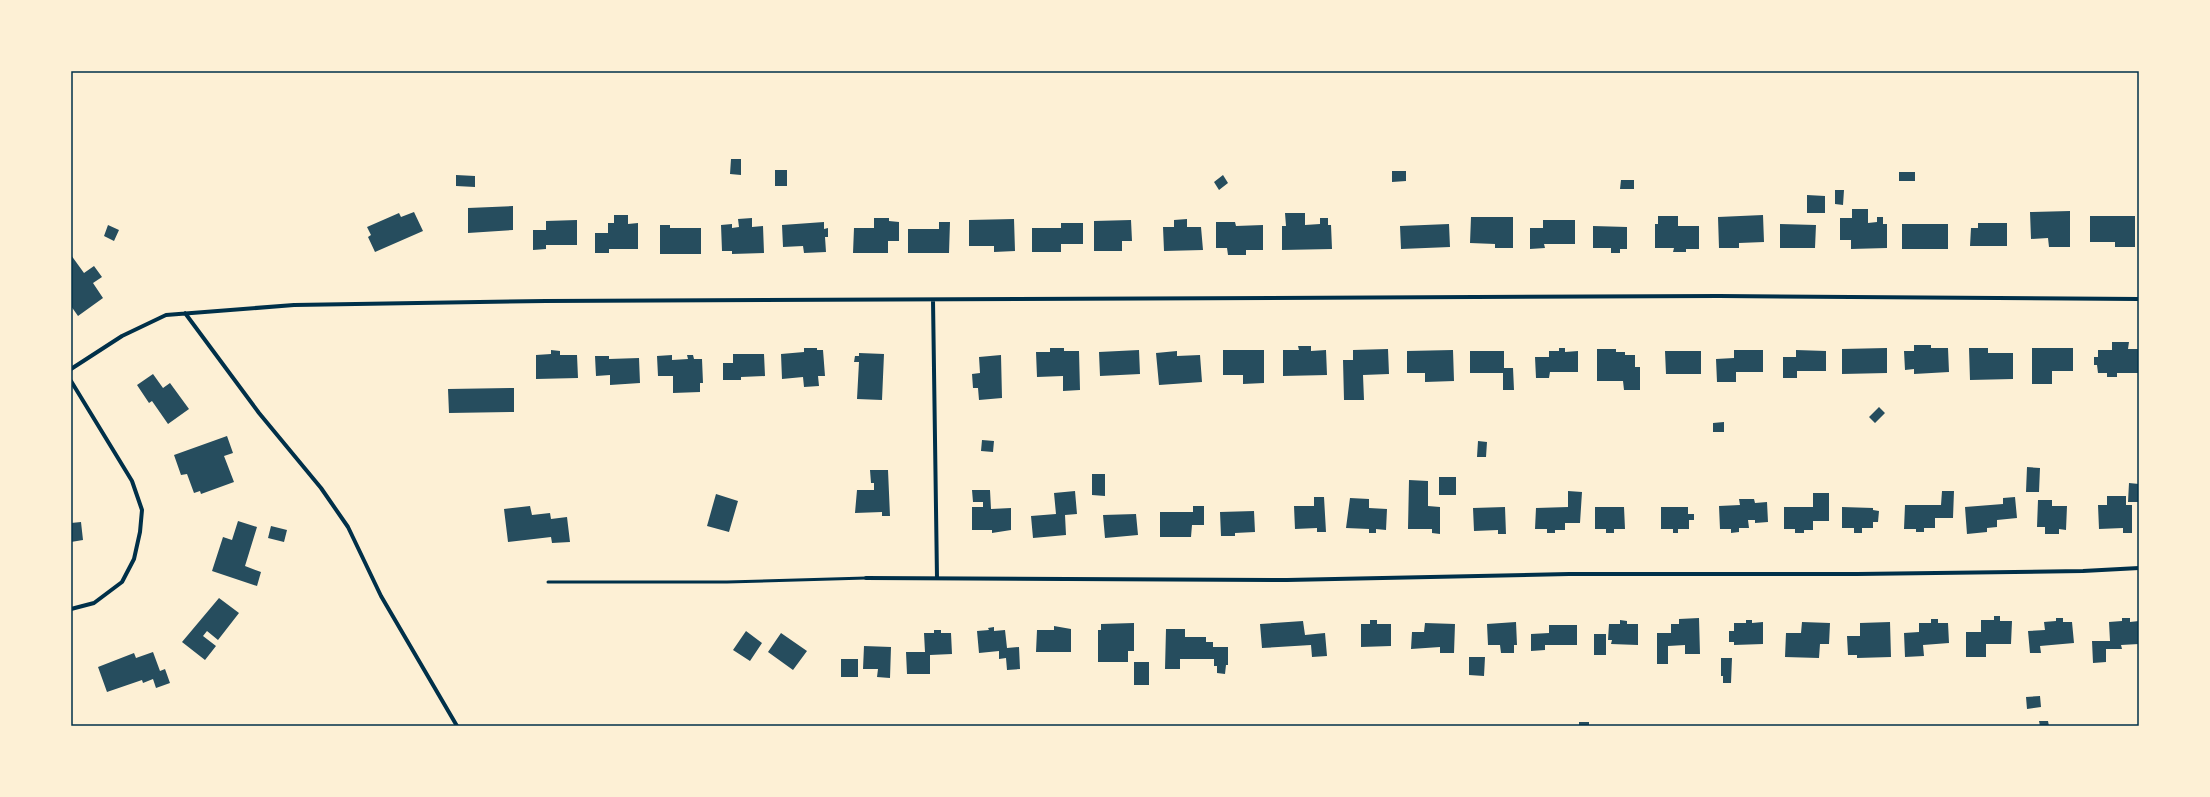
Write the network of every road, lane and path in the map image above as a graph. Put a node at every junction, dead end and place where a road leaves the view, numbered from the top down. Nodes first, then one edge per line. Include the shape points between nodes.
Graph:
1 (2139, 299) edge
2 (933, 300) junction
3 (185, 313) junction
4 (71, 370) edge
5 (71, 381) edge
6 (2139, 568) edge
7 (866, 578) joint
8 (937, 578) junction
9 (548, 582) dead end
10 (71, 609) edge
11 (457, 726) edge

1 - 2 street via 1711,296
2 - 3 street via 294,305
2 - 8 street
3 - 4 street via 166,314 122,336
3 - 11 street via 348,527 381,596
5 - 10 street via 132,481 142,510 134,559 122,582 94,603
6 - 8 street via 2083,572 1569,574 1287,580
7 - 8 street
7 - 9 lane via 727,582

